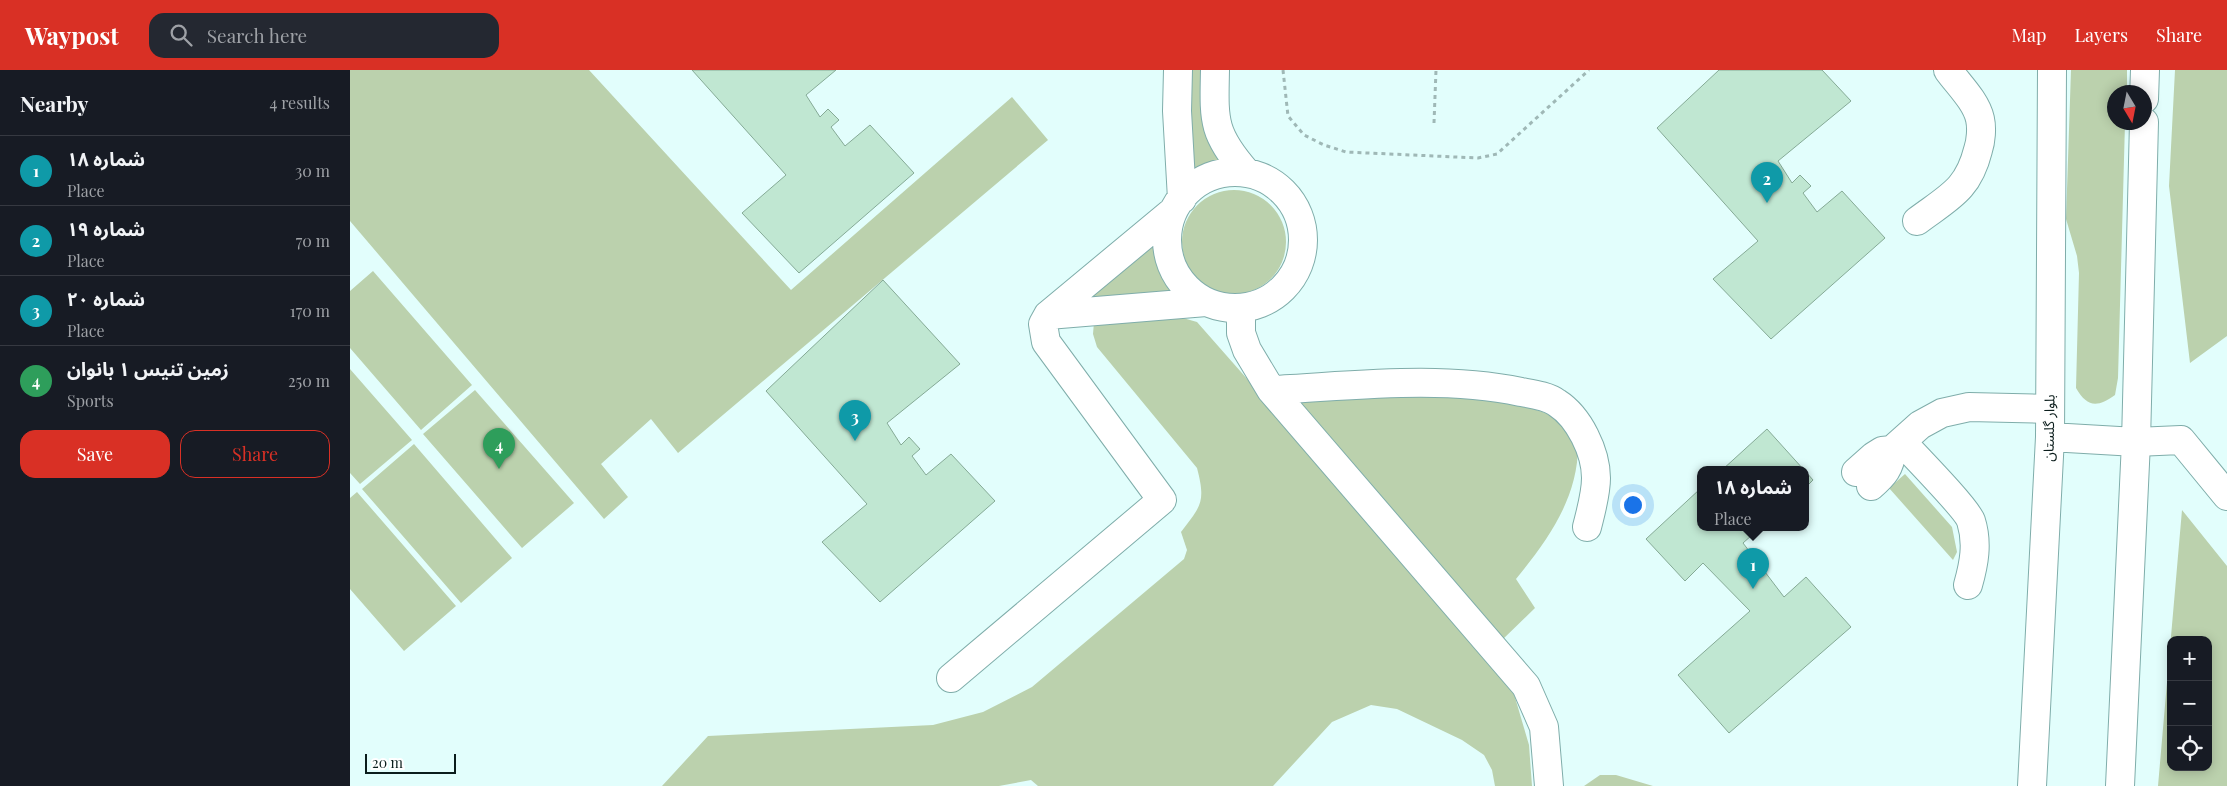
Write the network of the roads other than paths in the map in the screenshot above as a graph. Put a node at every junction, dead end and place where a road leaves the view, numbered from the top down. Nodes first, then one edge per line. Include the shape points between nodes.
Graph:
1 (1178, 70) edge
2 (1215, 70) edge
3 (1948, 70) edge
4 (2052, 70) edge
5 (2145, 70) edge
6 (2144, 85) edge
7 (2144, 130) edge
8 (1246, 172) junction
9 (1177, 205) junction
10 (1917, 221) dead end
11 (1206, 302) junction
12 (1241, 308) junction
13 (1048, 316) junction
14 (1271, 390) junction
15 (2050, 409) junction
16 (2050, 437) junction
17 (2136, 442) junction
18 (1897, 446) junction
19 (1864, 479) dead end
20 (2227, 496) edge
21 (1587, 527) dead end
22 (1968, 586) dead end
23 (951, 678) dead end
24 (1549, 786) edge
25 (2032, 786) edge
26 (2120, 786) edge

1 - 9 street
2 - 8 street via 1214,113 1218,130 1226,150
3 - 10 street via 1980,118 1981,142 1973,171 1961,187
4 - 15 street, بلوار گلستان
5 - 6 street
7 - 17 street
8 - 9 street via 1210,176 1194,186
8 - 12 street via 1262,177 1290,200 1299,216 1302,243 1296,268 1287,284 1274,296
9 - 11 street via 1167,229 1170,264 1190,292
9 - 13 street
11 - 12 street
11 - 13 street
12 - 14 street via 1241,333 1246,350
13 - 23 street via 1043,324 1046,342 1162,500
14 - 21 street via 1446,384 1496,386 1557,402 1577,421 1590,450 1596,477
14 - 24 street via 1526,686 1544,727
15 - 16 street, بلوار گلستان
15 - 18 street via 1968,407 1942,413 1920,425
16 - 17 street
16 - 25 street, بلوار گلستان
17 - 20 street via 2181,440
17 - 26 street
18 - 19 street via 1874,456
18 - 22 street via 1970,518 1975,563

